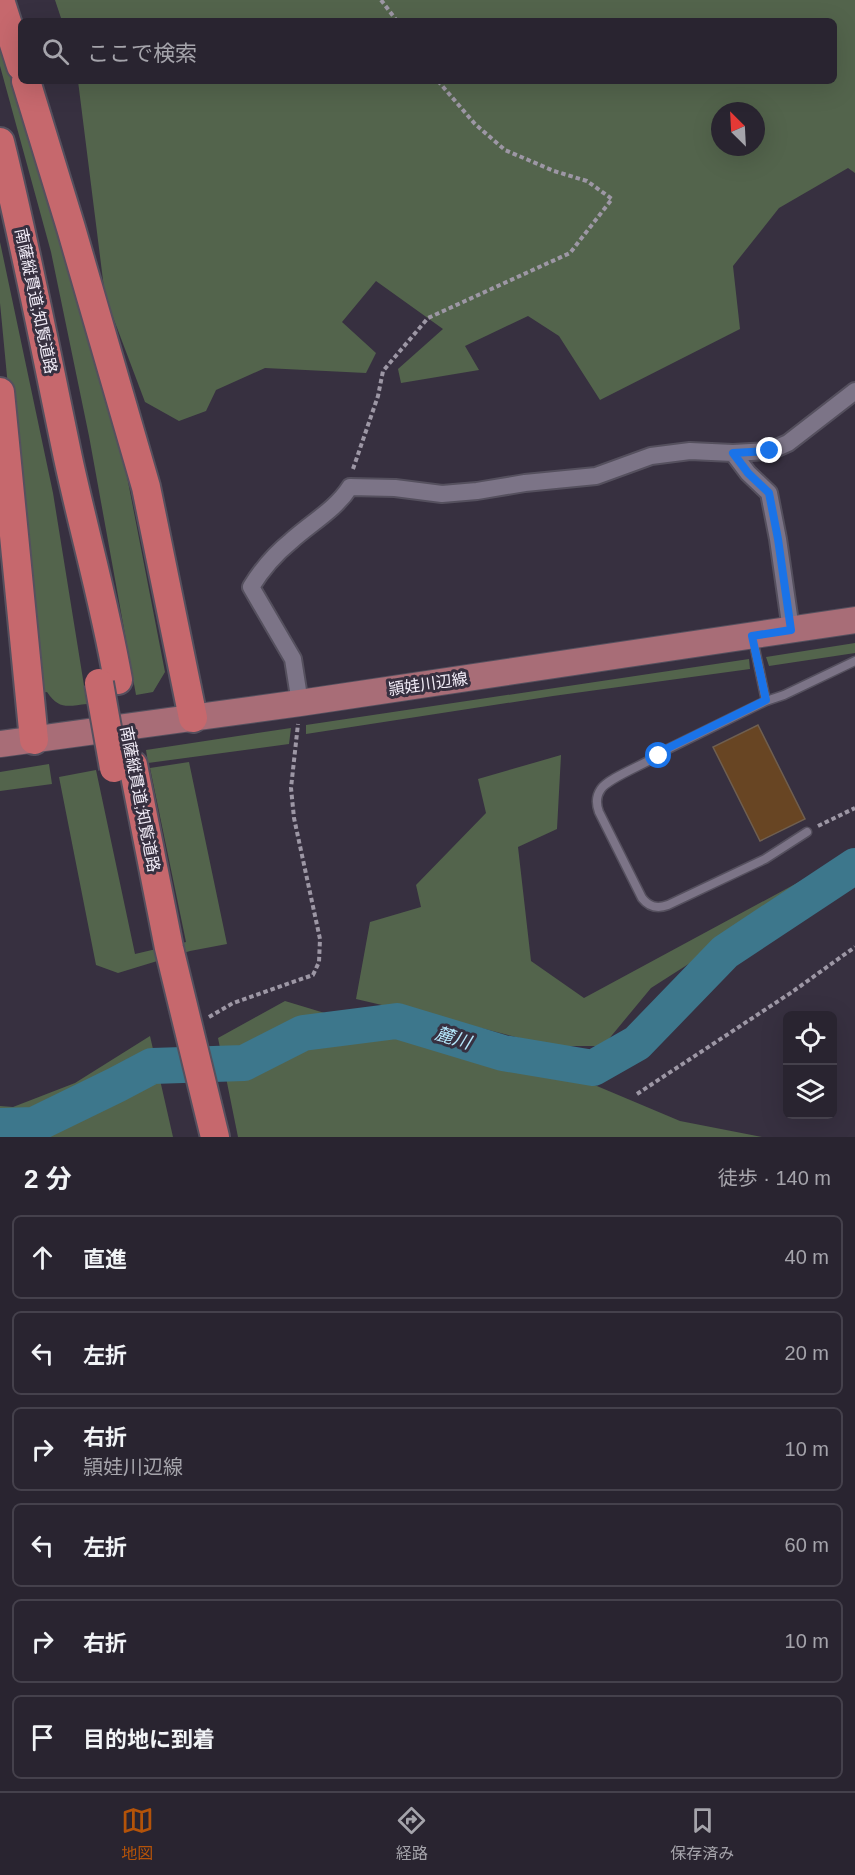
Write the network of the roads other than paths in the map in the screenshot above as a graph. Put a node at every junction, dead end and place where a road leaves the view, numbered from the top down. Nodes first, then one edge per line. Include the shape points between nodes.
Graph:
1 (0, 0) edge
2 (18, 57) edge
3 (27, 84) edge
4 (0, 142) edge
5 (855, 391) edge
6 (0, 392) edge
7 (733, 453) junction
8 (855, 620) edge
9 (791, 630) junction
10 (752, 636) junction
11 (855, 661) edge
12 (766, 700) junction
13 (300, 703) junction
14 (193, 718) junction
15 (34, 740) junction
16 (0, 744) edge
17 (807, 832) road end
18 (161, 950) junction
19 (195, 1137) edge
20 (215, 1137) edge

1 - 2 highway
3 - 14 highway via 146,487
4 - 18 highway, 南薩縦貫道;知覧道路, bridge via 69,460 123,766
5 - 7 street via 788,443 770,451
6 - 15 highway
7 - 9 street via 769,493
7 - 13 street via 690,451 651,456 596,476 477,491 442,494 350,486 329,510 262,568 251,587 293,659
8 - 9 main road, 頴娃川辺線
9 - 10 main road, 頴娃川辺線
10 - 12 lane
10 - 13 main road, 頴娃川辺線
11 - 12 lane
12 - 17 lane via 668,748 604,785 597,797 598,807 642,898 655,907 668,905 765,859
13 - 14 main road, 頴娃川辺線
14 - 15 main road, 頴娃川辺線
15 - 16 main road, 頴娃川辺線
18 - 19 highway, 南薩縦貫道;知覧道路
18 - 20 highway, 南薩縦貫道;知覧道路

